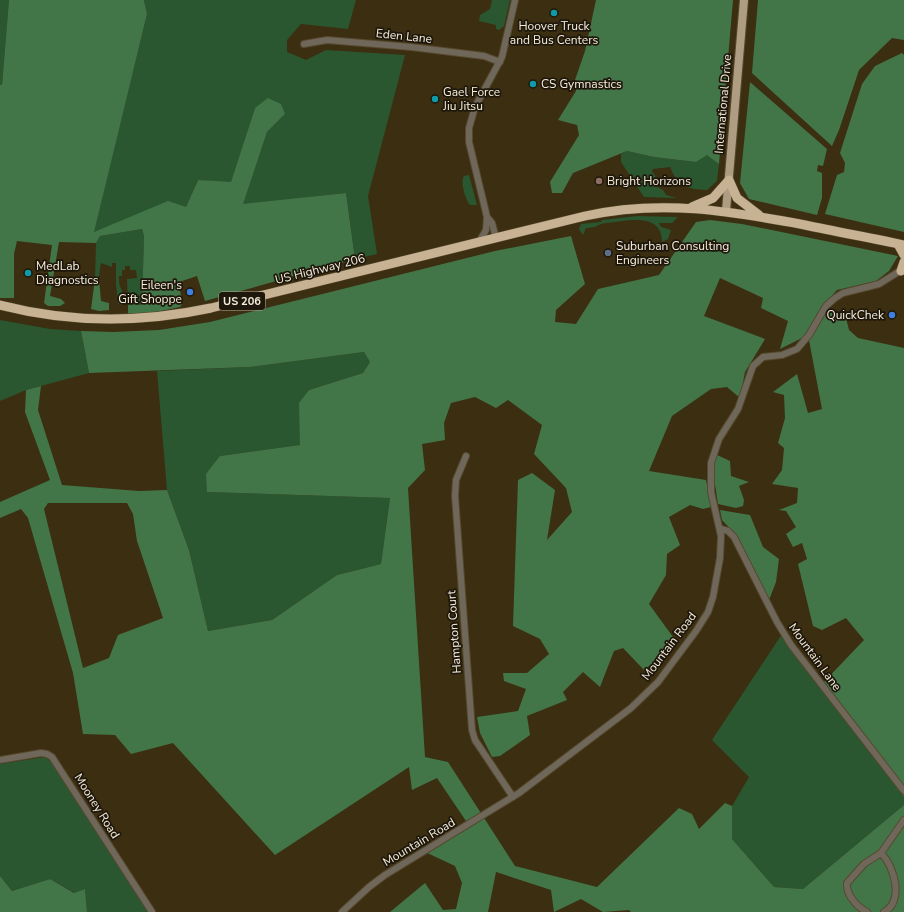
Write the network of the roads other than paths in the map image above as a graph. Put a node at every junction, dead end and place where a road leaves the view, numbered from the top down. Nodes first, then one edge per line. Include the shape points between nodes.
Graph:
1 (515, 0) edge
2 (744, 0) edge
3 (304, 44) dead end
4 (500, 62) junction
5 (728, 180) junction
6 (690, 208) junction
7 (726, 211) junction
8 (487, 217) junction
9 (761, 217) junction
10 (496, 238) junction
11 (479, 242) junction
12 (901, 244) edge
13 (904, 255) edge
14 (903, 267) edge
15 (0, 305) edge
16 (466, 456) dead end
17 (721, 529) junction
18 (0, 760) edge
19 (904, 791) edge
20 (513, 797) junction
21 (904, 820) edge
22 (881, 853) junction
23 (347, 906) junction
24 (152, 912) edge
25 (342, 912) edge
26 (351, 912) edge
27 (867, 912) edge
28 (884, 912) edge

1 - 4 street
2 - 5 main road, International Drive
3 - 4 street, Eden Lane via 327,40 403,46 484,56
4 - 8 street via 474,111 469,132
5 - 6 highway via 713,198
5 - 7 main road, International Drive
5 - 9 highway via 737,198
6 - 7 highway, US 206
6 - 10 highway, US 206 via 651,207 615,210
7 - 9 highway, US 206
8 - 10 street via 492,223
8 - 11 street via 486,230
9 - 12 highway, US 206
10 - 11 highway, US 206
11 - 15 highway, US Highway 206 / US 206 via 176,314 127,319 85,318 47,315
12 - 13 highway
14 - 17 street, Mountain Road via 879,284 843,293 835,298 826,306 810,335 797,348 786,353 763,357 753,366 738,409 719,439 711,463 711,492
16 - 20 street, Hampton Court via 456,480 455,496 472,730 475,740
17 - 19 street, Mountain Lane via 734,537 791,645
17 - 20 street, Mountain Road via 720,558 710,605 696,631 672,664 658,682 631,708
18 - 24 street, Mooney Road via 41,753 52,757
20 - 23 street, Mountain Road via 385,875
21 - 22 street
22 - 27 street via 864,864 847,883 854,901
22 - 28 street via 892,868 899,889 894,905
23 - 25 street, Mountain Road
23 - 26 street

